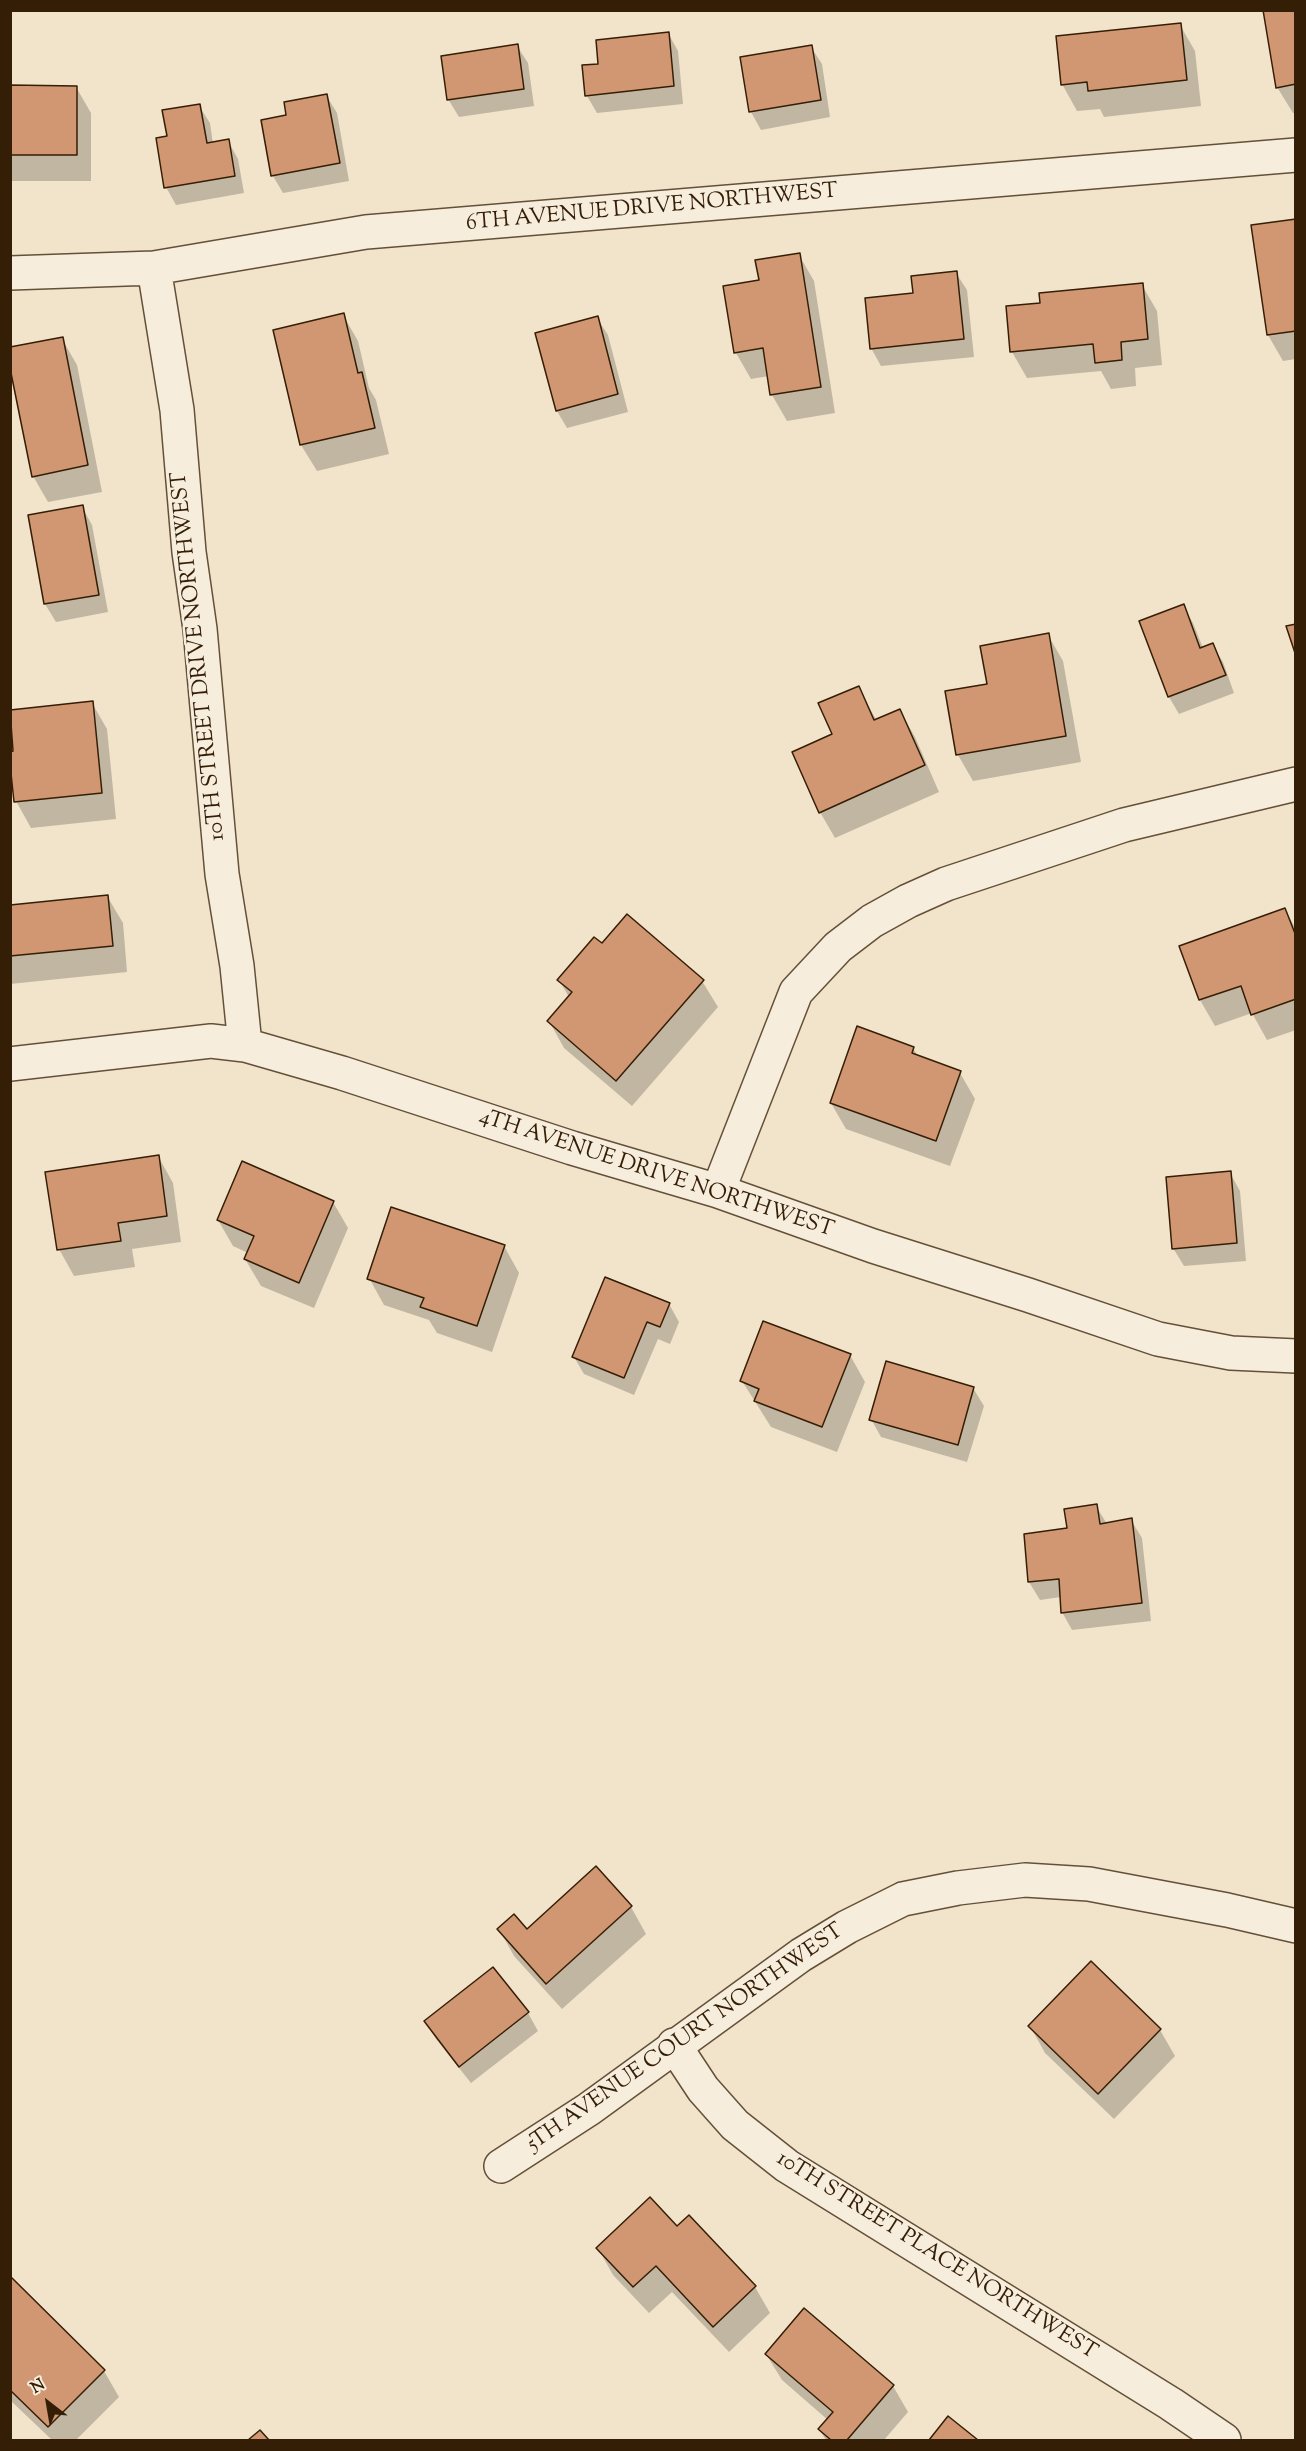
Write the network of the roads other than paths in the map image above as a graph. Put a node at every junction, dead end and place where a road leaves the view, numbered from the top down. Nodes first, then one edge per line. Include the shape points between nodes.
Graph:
1 (1296, 155) edge
2 (154, 268) junction
3 (10, 273) edge
4 (1296, 783) edge
5 (245, 1045) junction
6 (10, 1064) edge
7 (718, 1191) junction
8 (1296, 1356) edge
9 (1296, 1926) edge
10 (674, 2045) junction
11 (501, 2166) dead end
12 (1224, 2440) edge

1 - 2 street, 6TH AVENUE DRIVE NORTHWEST via 366,232
2 - 3 street, 6TH AVENUE DRIVE NORTHWEST
2 - 5 street, 10TH STREET DRIVE NORTHWEST via 177,410 222,874
4 - 7 street via 1124,825 946,884 872,921 838,947 796,992
5 - 6 street, 4TH AVENUE DRIVE NORTHWEST via 211,1041
5 - 7 street, 4TH AVENUE DRIVE NORTHWEST
7 - 8 street, 4TH AVENUE DRIVE NORTHWEST via 1158,1339 1231,1353
9 - 10 street, 5TH AVENUE COURT NORTHWEST via 1089,1884 1024,1880 958,1888 903,1899 847,1927
10 - 11 street, 5TH AVENUE COURT NORTHWEST via 590,2109
10 - 12 street, 10TH STREET PLACE NORTHWEST via 703,2089 735,2126 787,2166

